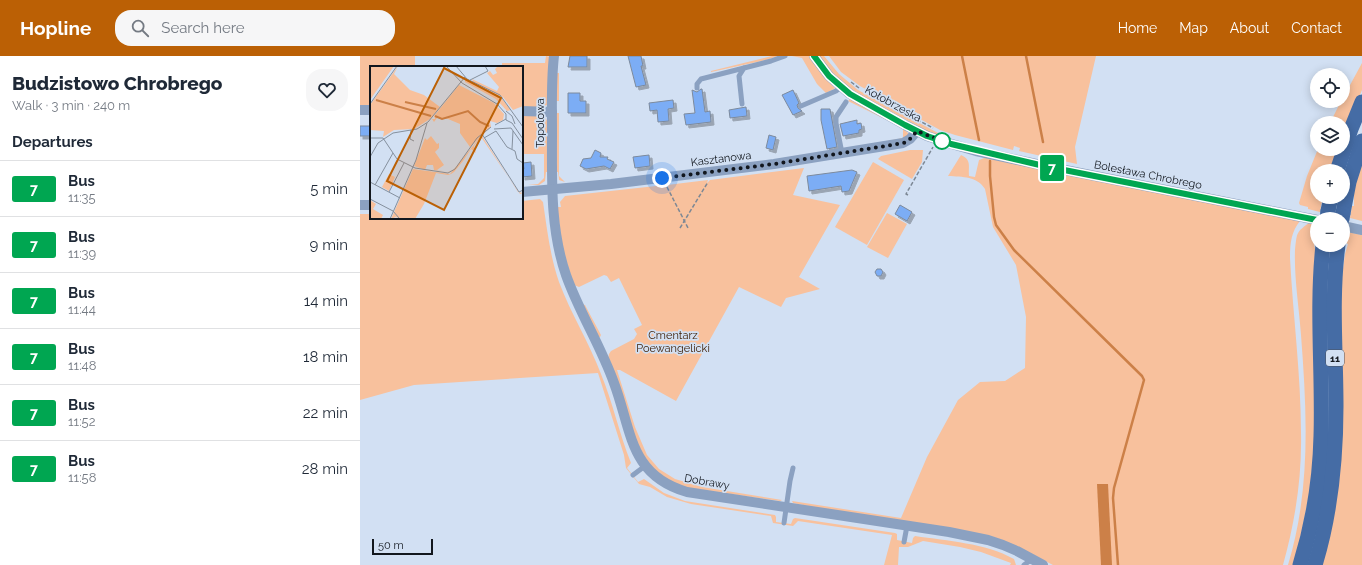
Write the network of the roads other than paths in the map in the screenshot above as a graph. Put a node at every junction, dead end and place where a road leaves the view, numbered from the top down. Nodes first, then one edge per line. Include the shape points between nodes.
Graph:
1 (554, 56) edge
2 (785, 56) edge
3 (814, 56) edge
4 (744, 68) junction
5 (844, 83) junction
6 (697, 88) dead end
7 (846, 102) dead end
8 (1362, 102) edge
9 (742, 104) dead end
10 (801, 106) dead end
11 (523, 111) edge
12 (552, 112) junction
13 (917, 131) junction
14 (1362, 141) edge
15 (976, 151) joint
16 (842, 153) junction
17 (1339, 164) edge
18 (552, 190) junction
19 (523, 192) edge
20 (1315, 212) edge
21 (1334, 212) edge
22 (1350, 224) edge
23 (1362, 230) edge
24 (1323, 252) edge
25 (1337, 252) edge
26 (645, 466) junction
27 (794, 468) dead end
28 (633, 475) dead end
29 (786, 507) junction
30 (784, 523) dead end
31 (907, 526) junction
32 (904, 542) dead end
33 (1039, 563) edge
34 (1024, 565) edge
35 (1300, 565) edge
36 (1315, 565) edge

1 - 12 street, Topolowa
2 - 4 lane
3 - 5 street, Kołobrzeska via 825,72
4 - 6 lane via 701,79 696,84
4 - 9 lane via 739,76
5 - 10 lane via 836,91
5 - 13 street, Kołobrzeska via 875,109
7 - 16 lane via 836,117
8 - 17 main road
11 - 12 street
12 - 18 street, Topolowa
13 - 15 street, Kołobrzeska via 940,141
13 - 16 street, Kasztanowa via 904,143
14 - 21 main road via 1349,182
15 - 20 street, Bolesława Chrobrego via 1077,173
16 - 18 street, Kasztanowa via 714,172
18 - 19 street, Kasztanowa
18 - 26 street, Dobrawy via 556,229 566,274 612,376 635,450
22 - 23 street, Bolesława Chrobrego
24 - 35 main road, 11 via 1320,297 1320,464 1312,518
25 - 36 main road, 11 via 1334,298 1334,465 1326,520
26 - 28 lane
26 - 29 street, Dobrawy via 659,480 687,492
27 - 29 lane
29 - 30 lane
29 - 31 street, Dobrawy
31 - 32 lane
31 - 33 street, Dobrawy via 988,540 1018,551
33 - 34 lane, Dobrawy via 1028,562

